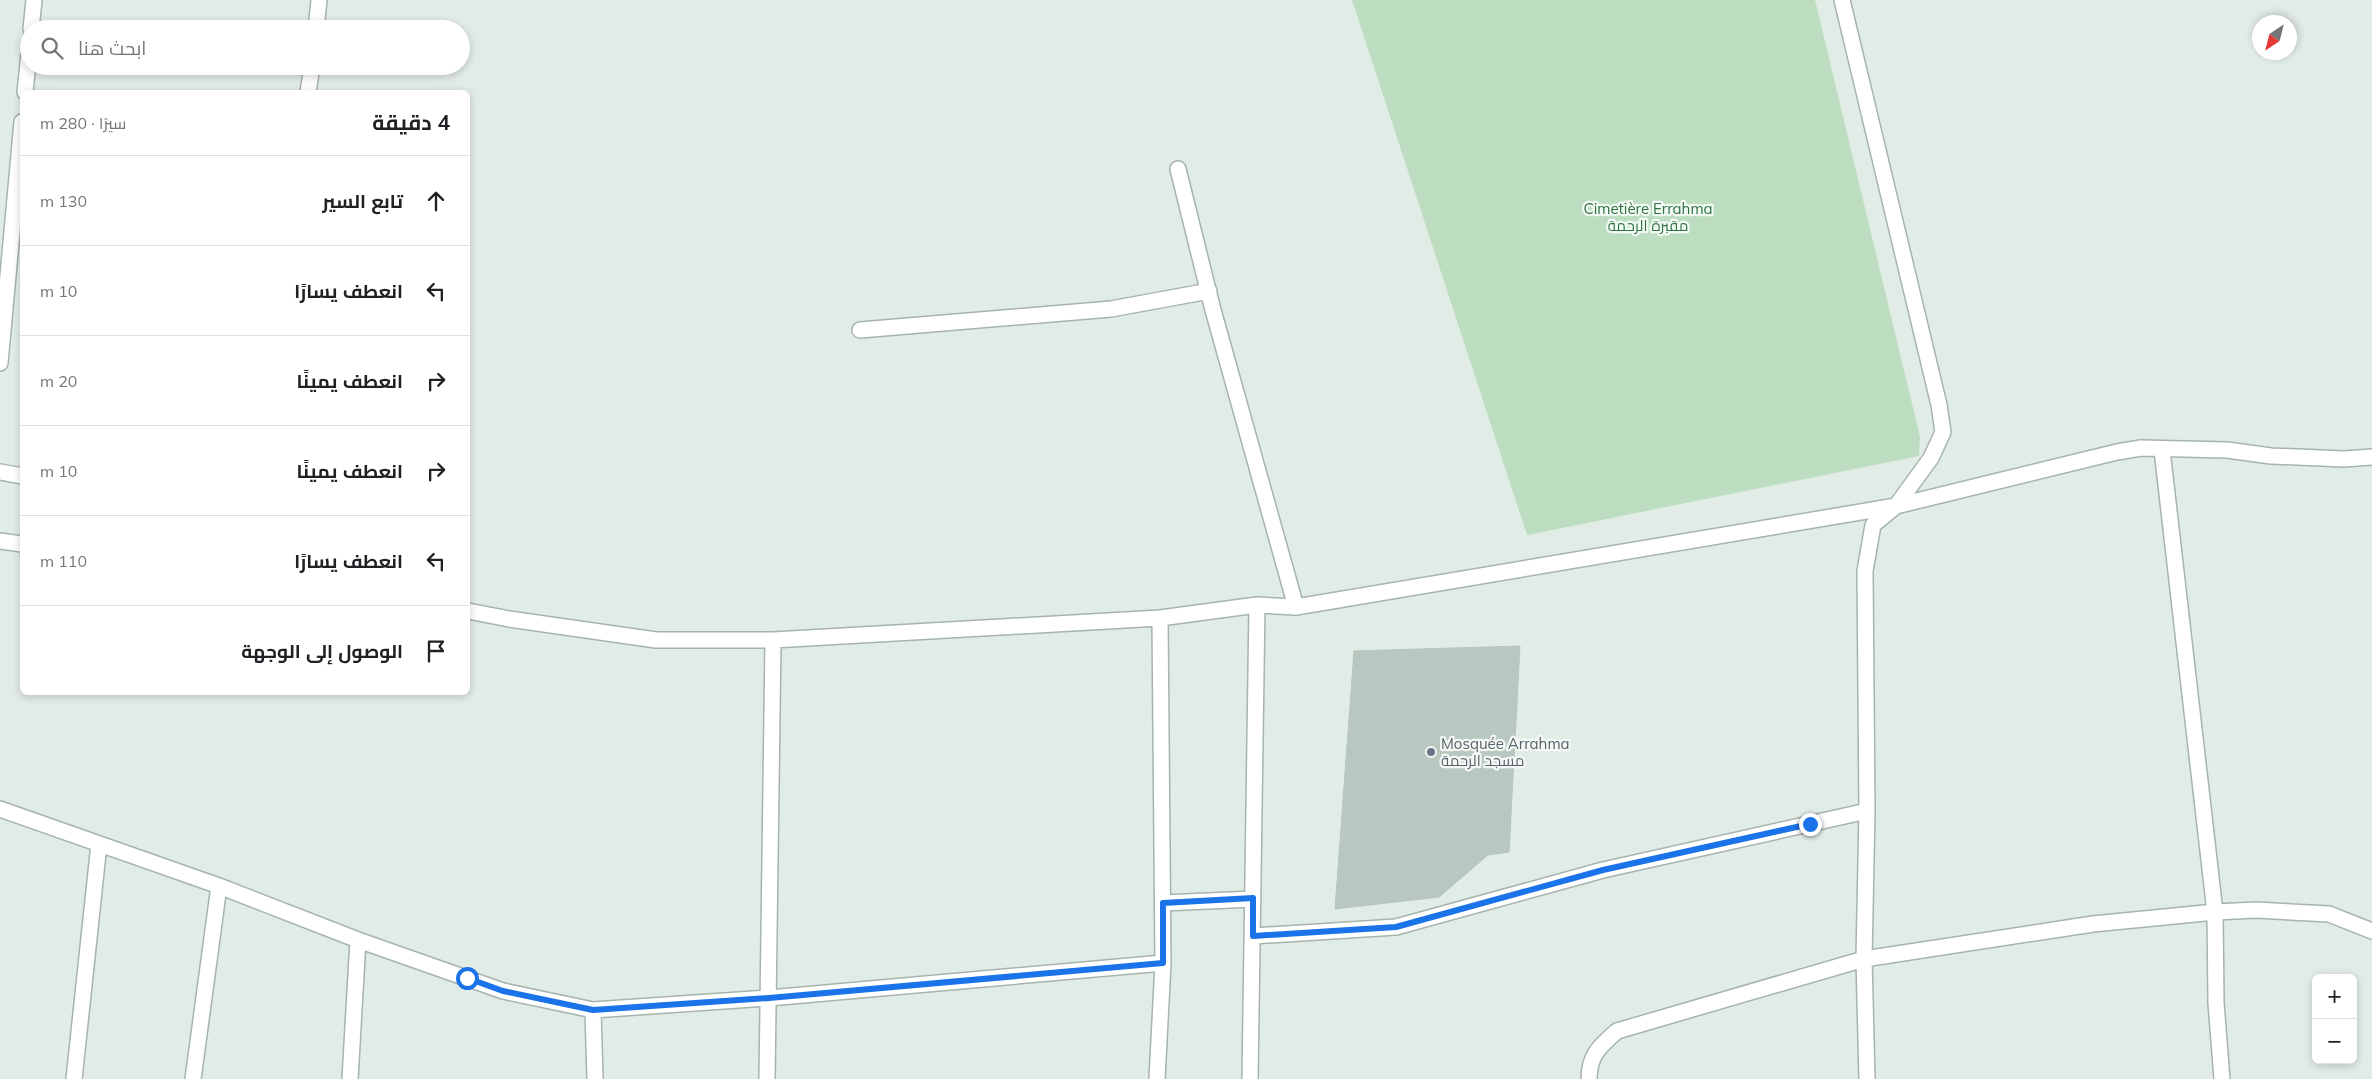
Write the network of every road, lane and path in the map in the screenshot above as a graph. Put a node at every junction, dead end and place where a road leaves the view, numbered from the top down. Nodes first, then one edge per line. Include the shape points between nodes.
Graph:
1 (34, 0) edge
2 (319, 0) edge
3 (1842, 0) edge
4 (32, 20) edge
5 (317, 20) edge
6 (27, 75) edge
7 (311, 75) edge
8 (25, 90) edge
9 (308, 90) edge
10 (20, 144) edge
11 (1178, 169) dead end
12 (1209, 291) junction
13 (860, 330) dead end
14 (0, 363) edge
15 (2162, 450) junction
16 (2372, 457) edge
17 (0, 472) edge
18 (20, 476) edge
19 (1896, 506) junction
20 (0, 542) edge
21 (20, 544) edge
22 (1257, 605) junction
23 (1296, 607) junction
24 (470, 611) edge
25 (1160, 618) junction
26 (773, 640) junction
27 (0, 809) edge
28 (1867, 811) junction
29 (99, 844) junction
30 (219, 886) junction
31 (1253, 898) junction
32 (1163, 903) junction
33 (2215, 912) junction
34 (2372, 931) edge
35 (1253, 936) junction
36 (358, 940) junction
37 (1864, 959) junction
38 (1163, 963) junction
39 (769, 998) junction
40 (593, 1010) junction
41 (74, 1079) edge
42 (193, 1079) edge
43 (350, 1079) edge
44 (595, 1079) edge
45 (767, 1079) edge
46 (1157, 1079) edge
47 (1250, 1079) edge
48 (1589, 1079) edge
49 (1868, 1079) edge
50 (2222, 1079) edge

1 - 4 street
2 - 5 street
3 - 19 street via 1943,432 1931,458
6 - 8 street
7 - 9 street
10 - 14 street
11 - 12 street
12 - 13 street via 1111,309
12 - 23 street
15 - 16 street via 2227,450 2271,456 2344,459
15 - 19 street via 2141,448 2116,452
15 - 33 street
17 - 18 street
19 - 23 street
19 - 28 street via 1873,525 1866,571
20 - 21 street
22 - 23 street
22 - 25 street
22 - 31 street
24 - 26 street via 656,640
25 - 26 street
25 - 32 street
26 - 39 street
27 - 29 street
28 - 35 street via 1603,870 1396,927
28 - 37 street
29 - 30 street
29 - 41 street
30 - 36 street
30 - 42 street
31 - 32 street
31 - 35 street
32 - 38 street
33 - 34 street via 2256,910 2329,914
33 - 37 street via 2093,924
33 - 50 street via 2216,1003
35 - 47 street
36 - 40 street via 503,991
36 - 43 street
37 - 48 street via 1617,1031 1600,1047 1589,1065
37 - 49 street
38 - 39 street
38 - 46 street
39 - 40 street
39 - 45 street
40 - 44 street

